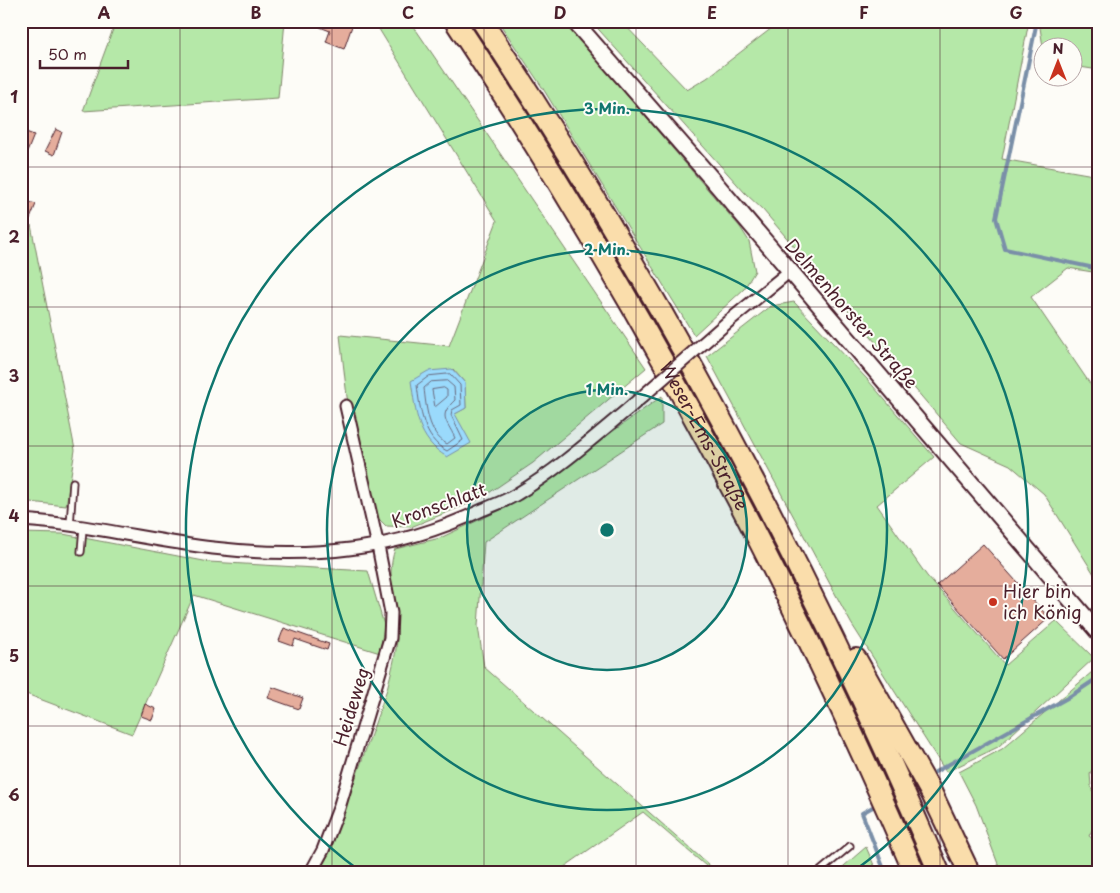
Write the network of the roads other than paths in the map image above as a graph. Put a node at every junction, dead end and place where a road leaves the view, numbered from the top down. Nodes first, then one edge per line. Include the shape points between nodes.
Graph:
1 (455, 21) edge
2 (482, 21) edge
3 (574, 21) edge
4 (790, 271) junction
5 (346, 406) dead end
6 (73, 482) dead end
7 (21, 520) edge
8 (70, 526) junction
9 (83, 528) junction
10 (378, 546) junction
11 (81, 552) dead end
12 (818, 606) junction
13 (1099, 633) edge
14 (850, 846) dead end
15 (311, 872) edge
16 (819, 872) edge
17 (914, 872) edge
18 (939, 872) edge
19 (969, 872) edge

1 - 17 highway, Weser-Ems-Straße via 612,272 710,446 804,629
2 - 12 highway, Weser-Ems-Straße via 631,258 712,403
3 - 4 street, Delmenhorster Straße
4 - 10 street, Kronschlatt, bridge via 566,461 516,495 462,520 416,537
4 - 13 street, Delmenhorster Straße
5 - 10 street, Heideweg
6 - 8 lane
7 - 8 street, Kronschlatt
8 - 9 street, Kronschlatt
9 - 10 street, Kronschlatt via 212,548 279,554 336,552
9 - 11 lane
10 - 15 street, Heideweg via 391,613 390,638 339,808
12 - 18 highway, Weser-Ems-Straße
12 - 19 highway via 832,615 932,794
14 - 16 lane

